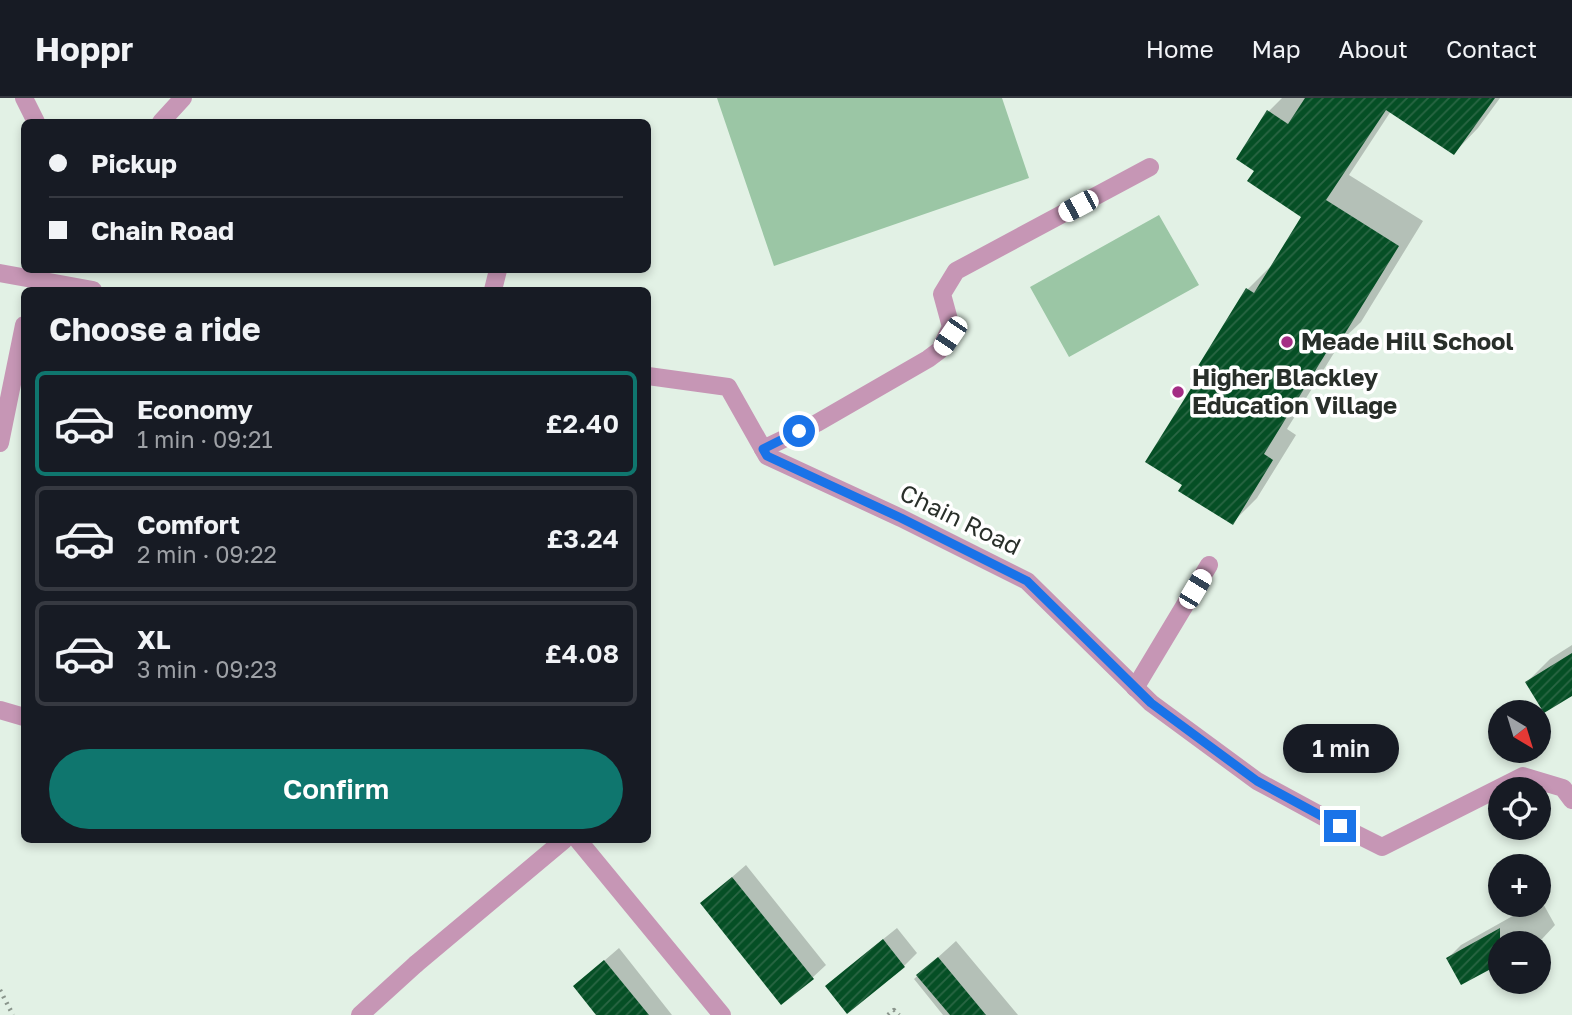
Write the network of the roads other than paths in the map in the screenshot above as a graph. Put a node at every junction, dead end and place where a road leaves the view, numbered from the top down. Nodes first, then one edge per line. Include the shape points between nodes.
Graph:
1 (24, 98) edge
2 (183, 98) edge
3 (34, 119) edge
4 (164, 119) edge
5 (1150, 167) dead end
6 (0, 273) edge
7 (36, 280) edge
8 (76, 287) edge
9 (21, 340) edge
10 (651, 376) edge
11 (0, 443) edge
12 (763, 449) junction
13 (1209, 565) dead end
14 (1135, 688) junction
15 (0, 710) edge
16 (21, 716) edge
17 (1572, 800) edge
18 (560, 843) edge
19 (580, 843) edge
20 (360, 1015) edge
21 (722, 1015) edge

1 - 3 street
2 - 4 street
5 - 12 street via 956,271 942,294 951,327 940,350 817,423
6 - 7 street
7 - 8 street
9 - 11 street
10 - 12 street, Chain Road via 728,387
12 - 14 street, Chain Road via 767,456 1027,581
13 - 14 street
14 - 17 street, Chain Road via 1257,781 1382,847 1524,776 1563,788
15 - 16 street
18 - 20 street
19 - 21 street

